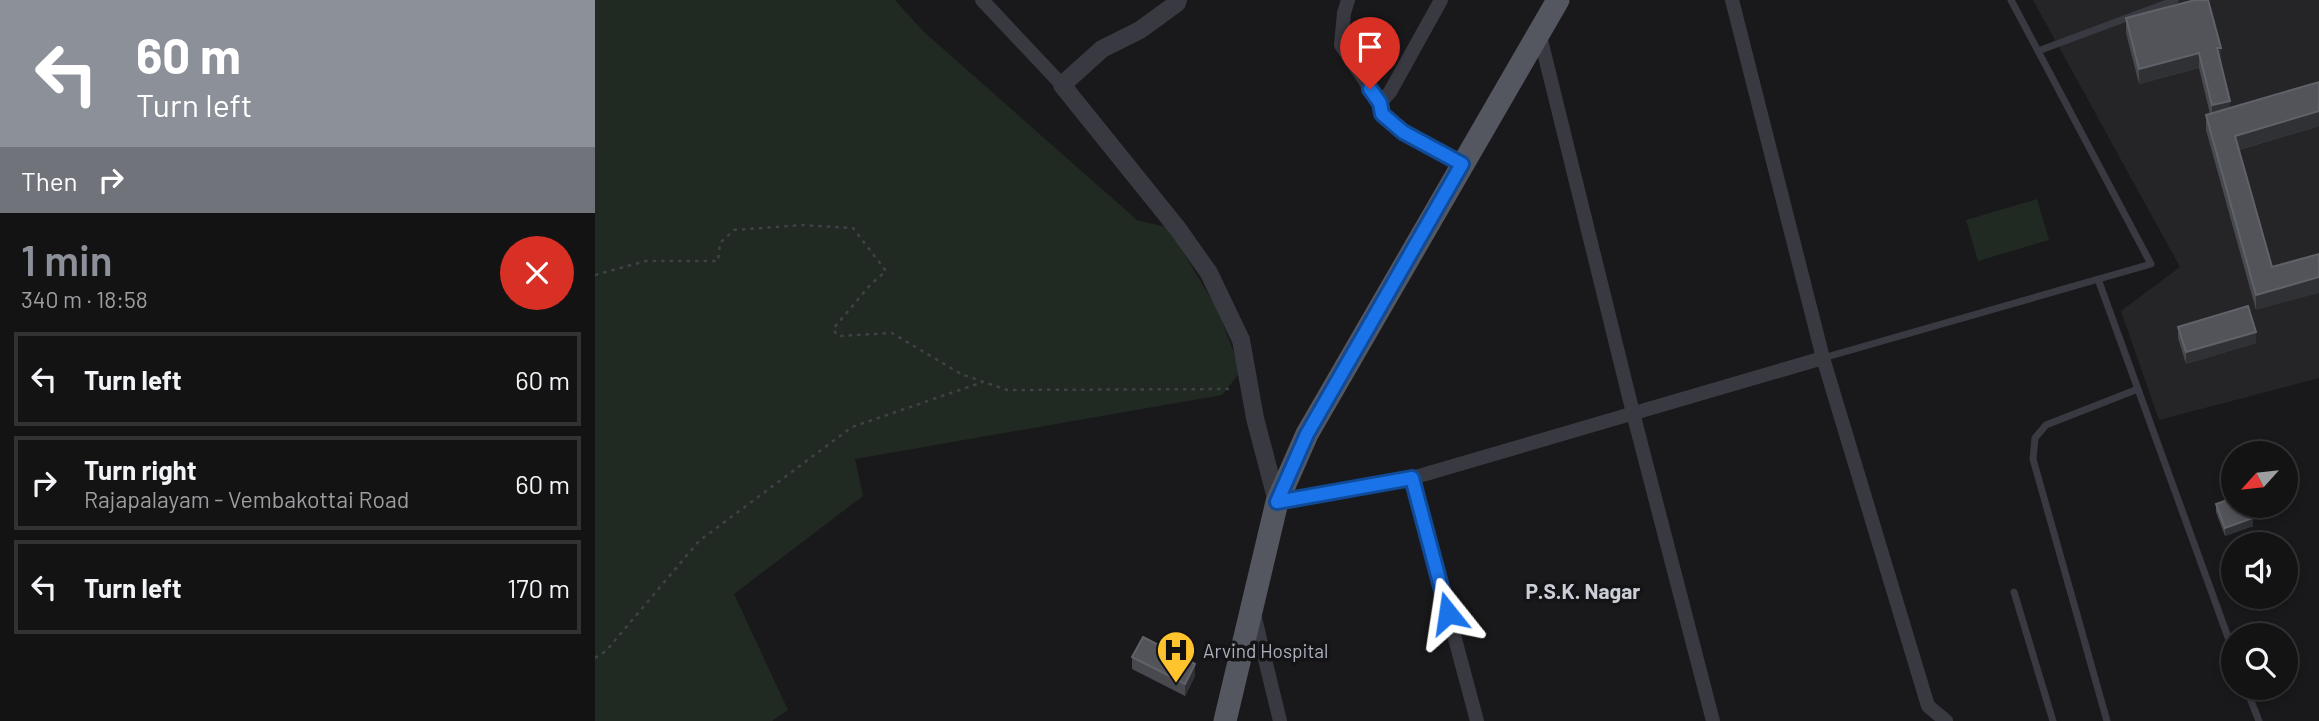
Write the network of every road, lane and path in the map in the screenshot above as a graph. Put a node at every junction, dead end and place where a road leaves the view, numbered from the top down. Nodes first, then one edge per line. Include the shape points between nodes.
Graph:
1 (982, 0) edge
2 (1178, 0) edge
3 (1348, 0) edge
4 (1441, 0) edge
5 (1732, 0) edge
6 (2011, 0) edge
7 (2175, 0) edge
8 (1559, 1) edge
9 (1539, 32) junction
10 (2038, 51) junction
11 (1062, 85) junction
12 (1380, 103) junction
13 (1462, 164) junction
14 (595, 275) edge
15 (2098, 279) junction
16 (1823, 358) junction
17 (983, 382) junction
18 (1250, 389) junction
19 (2138, 389) junction
20 (1633, 412) junction
21 (1412, 478) junction
22 (1277, 502) junction
23 (2014, 592) dead end
24 (1252, 606) junction
25 (2223, 623) edge
26 (595, 658) edge
27 (2251, 700) edge
28 (1225, 721) edge
29 (1280, 721) edge
30 (1477, 721) edge
31 (1713, 721) edge
32 (1945, 721) edge
33 (2053, 721) edge
34 (2107, 721) edge
35 (2259, 721) edge

1 - 11 street
2 - 11 street via 1140,30 1102,49
3 - 12 street via 1341,45
4 - 12 street
5 - 16 street
6 - 10 lane
7 - 10 lane
8 - 9 main road
9 - 13 main road
9 - 20 street
10 - 15 lane via 2151,264
11 - 18 street via 1209,273 1241,340
12 - 13 street via 1382,114 1403,132
13 - 22 main road via 1307,434
14 - 17 path via 646,261 718,261 720,243 734,230 802,225 853,228 886,271 833,329 838,336 892,333
15 - 16 lane
15 - 19 lane
16 - 20 street
16 - 32 street via 1928,706
17 - 18 path via 1007,390
17 - 26 path via 852,427 699,541 606,651
18 - 22 street
19 - 25 lane
19 - 34 lane via 2046,425 2035,438 2033,459
20 - 21 street
20 - 31 street
21 - 22 street
21 - 30 street
22 - 24 main road
23 - 33 lane
24 - 28 main road
24 - 29 street
27 - 35 lane

